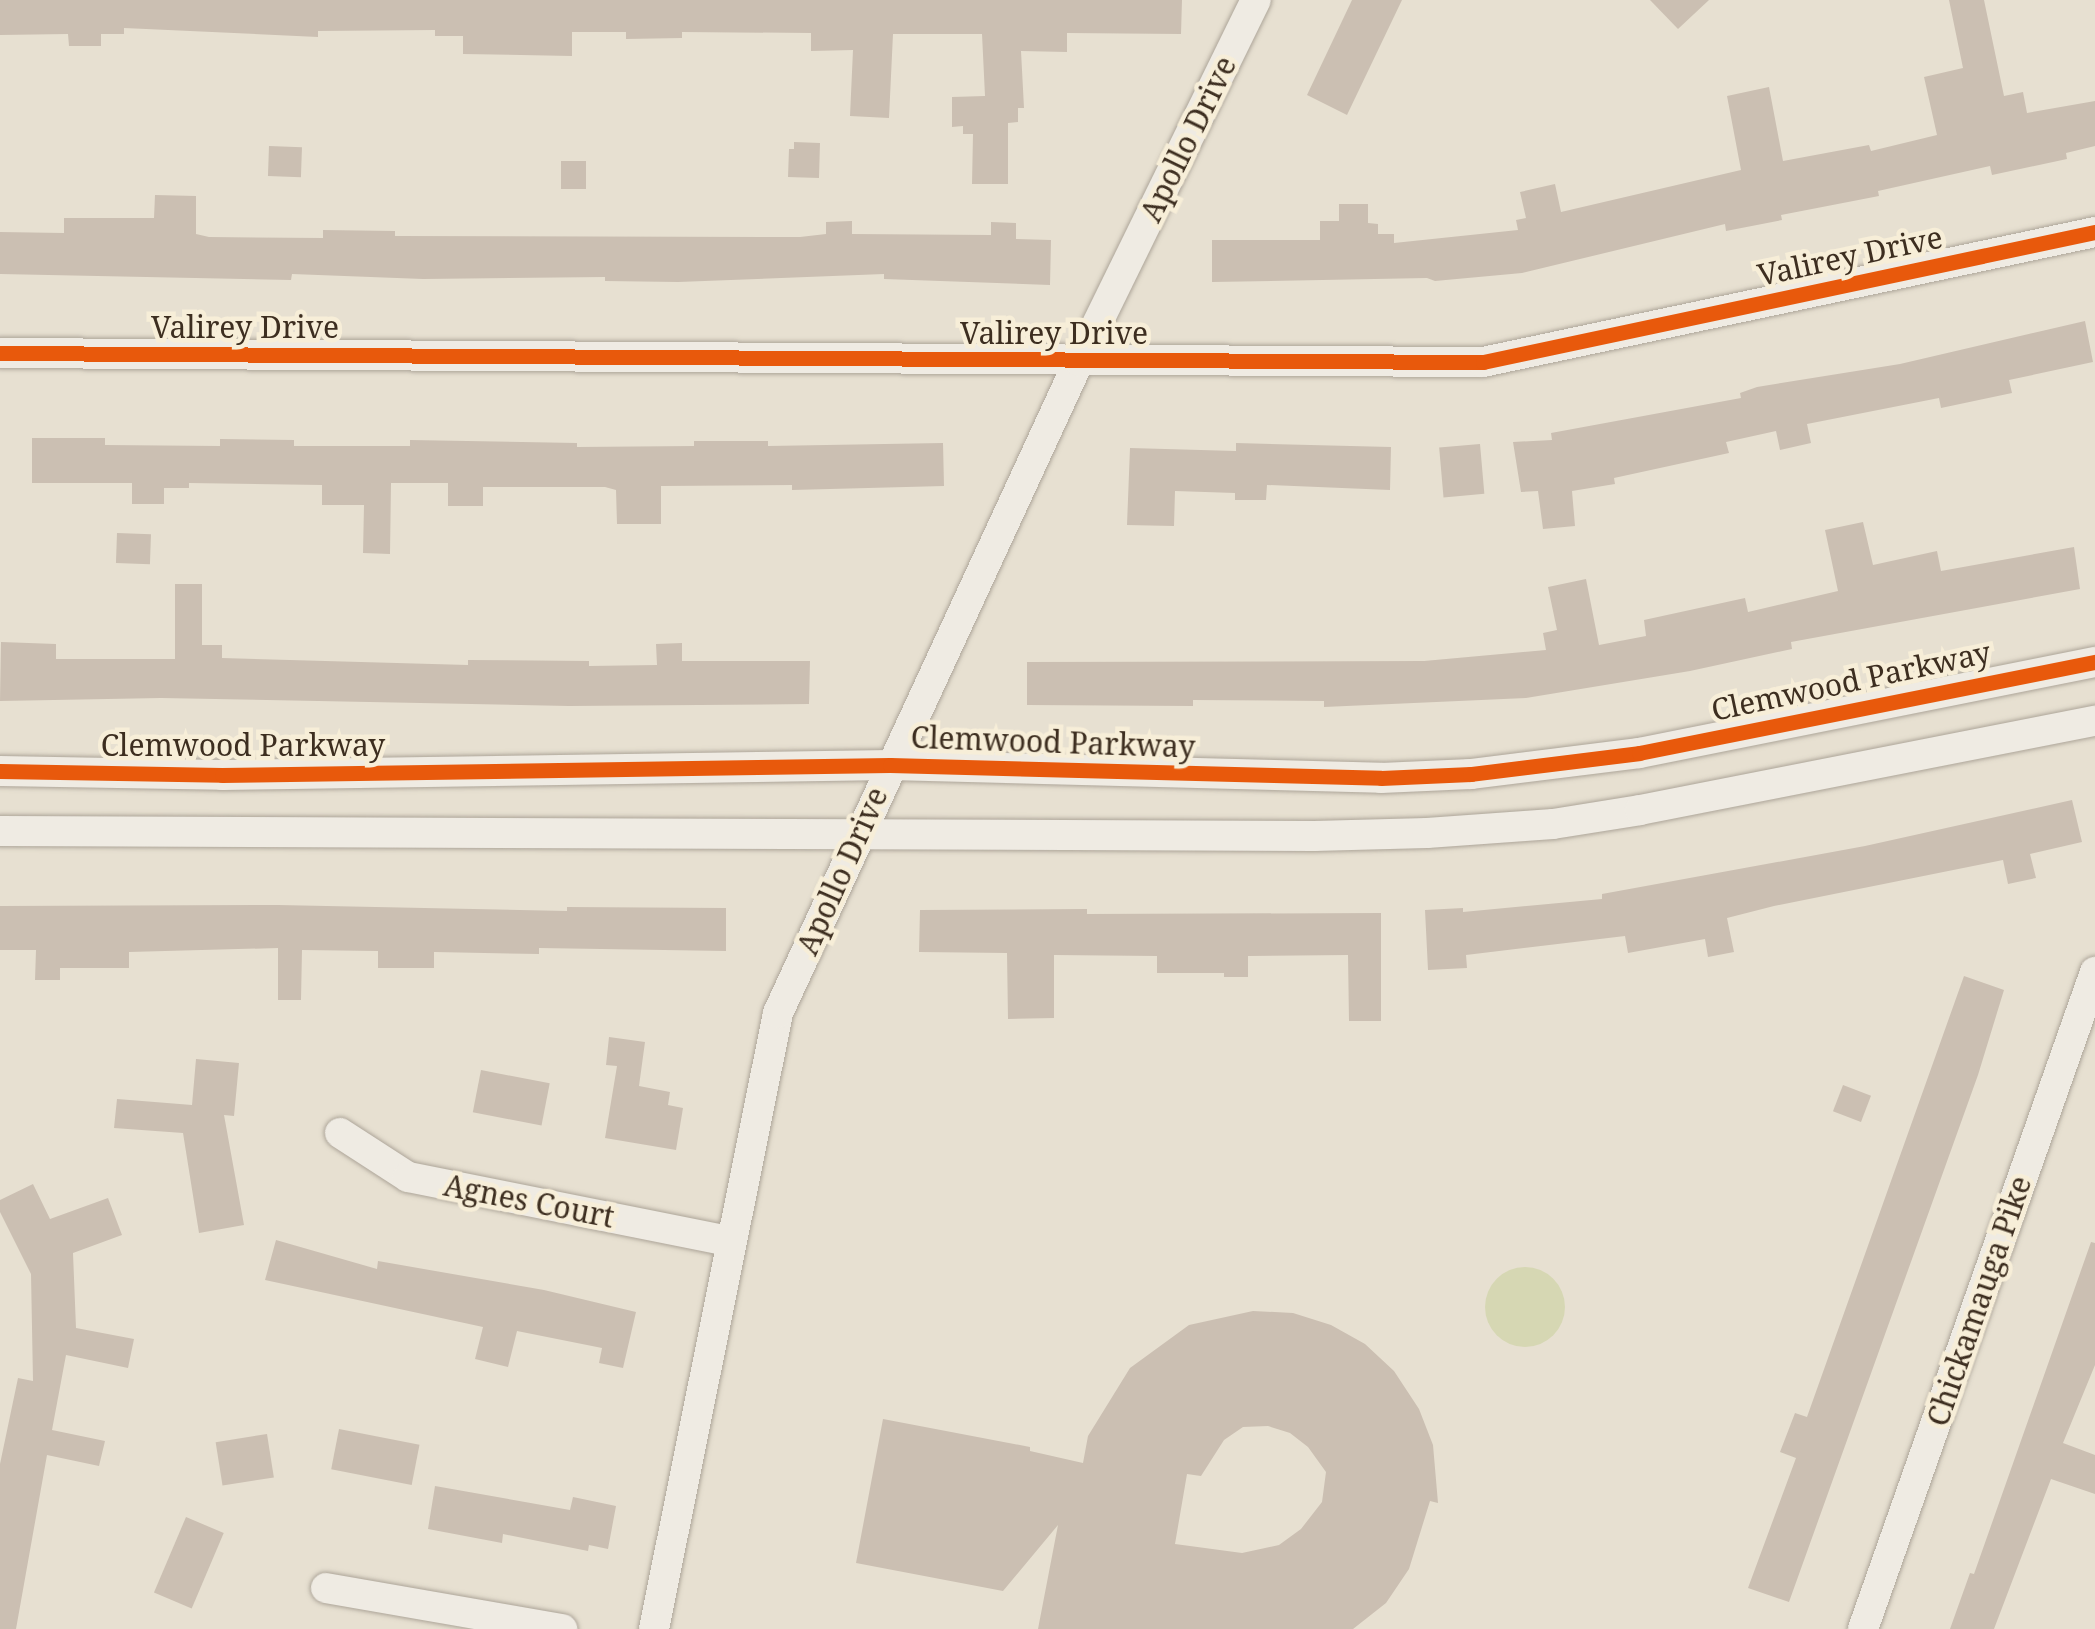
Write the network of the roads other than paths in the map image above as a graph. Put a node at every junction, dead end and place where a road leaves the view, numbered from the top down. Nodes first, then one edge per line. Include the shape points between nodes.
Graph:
1 (1256, 0) edge
2 (2095, 232) edge
3 (0, 353) edge
4 (1079, 361) junction
5 (2095, 662) edge
6 (2095, 720) edge
7 (890, 765) junction
8 (0, 771) edge
9 (0, 831) edge
10 (861, 831) junction
11 (2095, 972) edge
12 (340, 1133) dead end
13 (729, 1242) junction
14 (326, 1588) dead end
15 (562, 1629) edge
16 (654, 1629) edge
17 (1863, 1629) edge

1 - 4 street, Apollo Drive
2 - 4 street, Valirey Drive via 1483,362
3 - 4 street, Valirey Drive
4 - 7 street, Apollo Drive
5 - 7 street, Clemwood Parkway via 1640,753 1472,774 1381,778
6 - 10 street via 1553,824 1314,836
7 - 8 street, Clemwood Parkway via 222,775
7 - 10 street, Apollo Drive
9 - 10 street
10 - 13 street, Apollo Drive via 778,1013
11 - 17 street, Chickamauga Pike
12 - 13 street, Agnes Court via 408,1177
13 - 16 street, Apollo Drive
14 - 15 street

